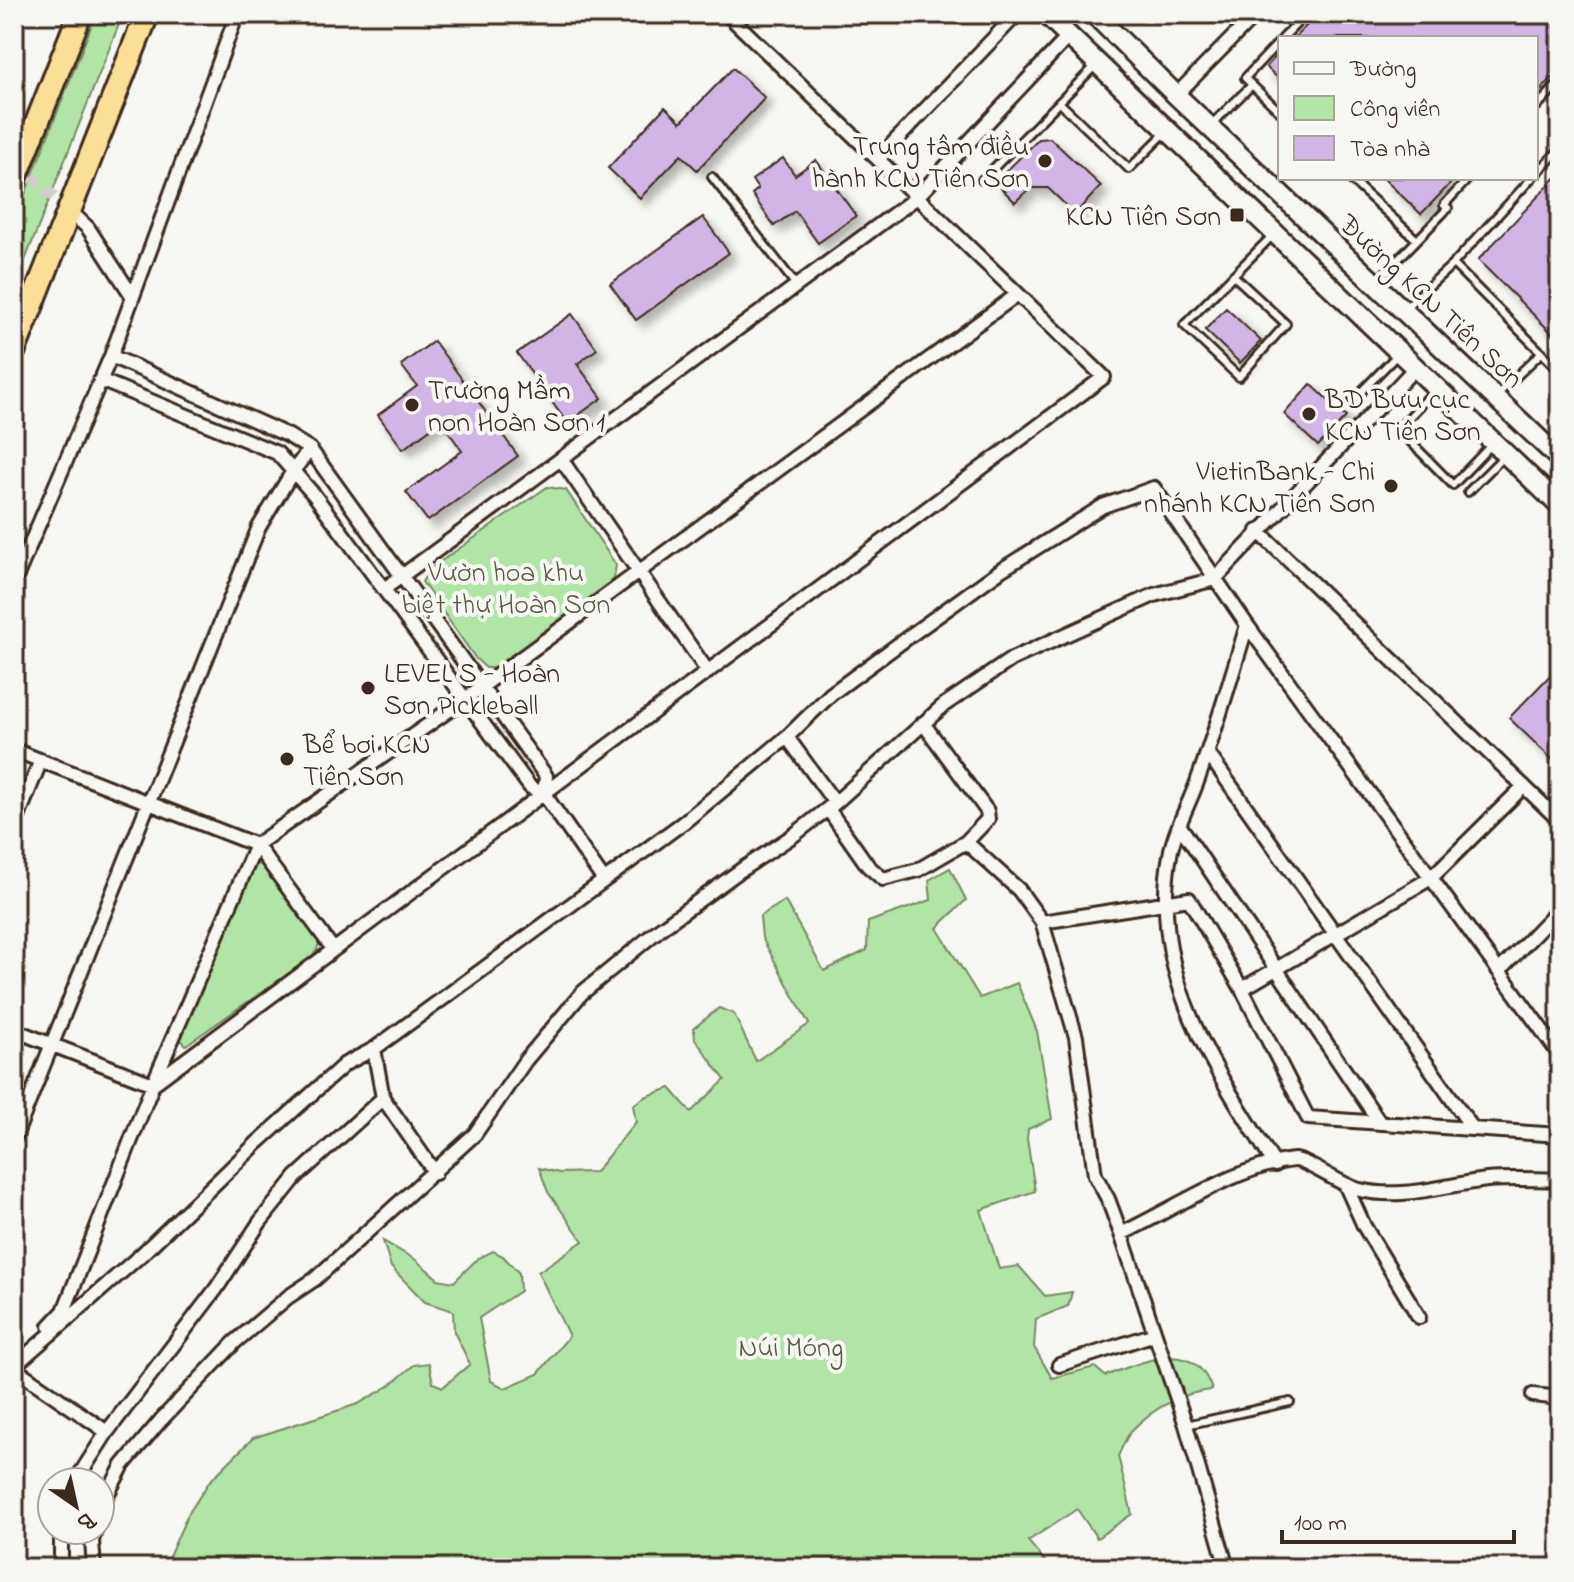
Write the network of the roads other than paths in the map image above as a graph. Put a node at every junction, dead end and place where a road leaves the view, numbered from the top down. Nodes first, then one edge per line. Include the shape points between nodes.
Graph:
1 (80, 14) edge
2 (147, 14) edge
3 (237, 14) edge
4 (727, 14) edge
5 (1017, 14) edge
6 (1046, 14) edge
7 (1256, 14) edge
8 (1306, 14) edge
9 (1101, 16) edge
10 (1069, 36) junction
11 (1286, 36) edge
12 (1278, 44) edge
13 (1097, 64) junction
14 (1560, 82) edge
15 (1252, 85) junction
16 (1176, 95) junction
17 (1059, 102) junction
18 (1538, 105) edge
19 (1278, 110) edge
20 (1161, 124) junction
21 (1209, 127) junction
22 (1560, 149) edge
23 (878, 159) junction
24 (1538, 172) edge
25 (712, 177) dead end
26 (982, 180) dead end
27 (1351, 180) edge
28 (1467, 180) edge
29 (1530, 180) edge
30 (14, 181) edge
31 (917, 197) junction
32 (72, 213) tunnel mouth
33 (1275, 233) junction
34 (1417, 240) junction
35 (1453, 264) junction
36 (1233, 275) junction
37 (1374, 284) junction
38 (796, 286) junction
39 (131, 294) junction
40 (1018, 294) junction
41 (1402, 310) junction
42 (14, 350) edge
43 (1399, 352) junction
44 (1542, 352) junction
45 (111, 356) junction
46 (1415, 368) junction
47 (1560, 371) edge
48 (100, 380) junction
49 (1437, 388) junction
50 (1495, 397) junction
51 (1353, 400) dead end
52 (1500, 448) junction
53 (310, 449) junction
54 (561, 459) junction
55 (1560, 459) edge
56 (293, 471) junction
57 (1468, 492) dead end
58 (1560, 506) edge
59 (1258, 531) junction
60 (639, 572) junction
61 (402, 576) junction
62 (1215, 579) junction
63 (14, 582) edge
64 (384, 589) junction
65 (1247, 625) junction
66 (708, 672) junction
67 (481, 687) junction
68 (465, 699) junction
69 (923, 723) junction
70 (787, 737) junction
71 (14, 750) edge
72 (1207, 752) junction
73 (41, 760) junction
74 (1524, 786) junction
75 (544, 794) junction
76 (149, 803) junction
77 (831, 806) junction
78 (1560, 821) edge
79 (1180, 826) junction
80 (14, 827) edge
81 (966, 842) junction
82 (256, 845) junction
83 (1431, 878) junction
84 (603, 879) junction
85 (1166, 903) junction
86 (1560, 908) edge
87 (1042, 922) junction
88 (1337, 933) junction
89 (333, 949) junction
90 (1276, 969) junction
91 (1499, 971) junction
92 (1242, 989) junction
93 (14, 1030) edge
94 (51, 1045) junction
95 (374, 1049) junction
96 (1560, 1055) edge
97 (153, 1084) junction
98 (383, 1098) junction
99 (1380, 1123) junction
100 (1473, 1129) junction
101 (1560, 1135) edge
102 (14, 1139) edge
103 (1275, 1165) junction
104 (435, 1173) junction
105 (1560, 1180) edge
106 (1346, 1186) junction
107 (1121, 1234) junction
108 (1419, 1317) dead end
109 (1155, 1334) junction
110 (1059, 1365) dead end
111 (14, 1367) edge
112 (1533, 1395) dead end
113 (1560, 1398) edge
114 (1290, 1402) dead end
115 (1186, 1425) junction
116 (107, 1432) junction
117 (85, 1466) edge
118 (116, 1478) edge
119 (61, 1546) edge
120 (92, 1546) edge
121 (61, 1568) edge
122 (94, 1568) edge
123 (1227, 1568) edge

1 - 30 highway
2 - 42 highway
3 - 39 street
4 - 23 street
5 - 23 street
6 - 10 main road, Đường KCN Tiên Sơn
7 - 16 street
8 - 11 lane
9 - 16 main road, Đường KCN Tiên Sơn
10 - 13 main road, Đường KCN Tiên Sơn
10 - 31 street
12 - 15 lane via 1245,78
13 - 17 lane
13 - 20 main road, Đường KCN Tiên Sơn
14 - 18 lane
15 - 19 lane
15 - 21 lane
16 - 20 main road
16 - 21 main road, Đường KCN Tiên Sơn
17 - 20 lane via 1129,169
17 - 26 lane
20 - 33 main road, Đường KCN Tiên Sơn
21 - 37 main road, Đường KCN Tiên Sơn
22 - 24 lane
23 - 31 street
25 - 38 lane
27 - 34 lane
28 - 34 lane
29 - 35 lane
31 - 38 street
31 - 40 street
32 - 39 street via 88,228
33 - 36 lane
33 - 43 main road, Đường KCN Tiên Sơn
34 - 37 lane
35 - 41 lane
35 - 44 lane
36 - 36 lane via 1184,325 1239,377 1286,324
37 - 41 main road, Đường KCN Tiên Sơn
38 - 54 street
39 - 45 street
40 - 60 street
40 - 66 street via 1104,377
41 - 50 main road, Đường KCN Tiên Sơn
43 - 46 main road, Đường KCN Tiên Sơn
43 - 51 lane
44 - 47 lane
44 - 50 lane
45 - 48 street
45 - 53 street
46 - 49 main road, Đường KCN Tiên Sơn
46 - 59 street
48 - 56 street via 277,453
48 - 63 street
49 - 52 main road, Đường KCN Tiên Sơn
49 - 52 lane via 1398,429 1453,485
50 - 55 main road, Đường KCN Tiên Sơn
52 - 57 lane
52 - 58 main road, Đường KCN Tiên Sơn
53 - 56 street
53 - 61 street
54 - 60 street
54 - 61 street
56 - 64 street
56 - 76 street via 259,527
59 - 62 street
59 - 74 street
60 - 66 street
60 - 67 street
61 - 64 street
61 - 67 street
62 - 65 street
62 - 69 street via 1154,595 1012,659
62 - 70 street via 1154,488 1103,506 918,630 831,694
64 - 68 street
65 - 72 street
65 - 83 street
66 - 75 street
67 - 68 street
67 - 75 street via 546,776
68 - 75 street via 530,787
68 - 82 street
69 - 77 street
69 - 81 street via 987,811 988,819
70 - 77 street
70 - 84 street via 684,822
71 - 73 street
72 - 79 street
72 - 88 street
73 - 76 street
73 - 80 street
74 - 78 street
74 - 83 street
75 - 84 street
75 - 89 street
76 - 82 street
76 - 94 street
77 - 81 street via 868,866 883,879 918,870
77 - 104 street via 661,928 582,993 525,1061 475,1134
79 - 85 street via 1171,849
79 - 90 street
81 - 87 street via 1019,890
82 - 89 street
82 - 97 street
83 - 88 street
83 - 91 street
84 - 95 street
85 - 87 street
85 - 92 street via 1189,899
85 - 103 street via 1169,943 1192,1024
86 - 91 street
87 - 107 street via 1076,1037 1095,1175
88 - 90 street
88 - 100 street
89 - 97 street
90 - 92 street
90 - 99 street
91 - 96 street
92 - 99 street via 1308,1118
93 - 94 street
94 - 97 street
94 - 102 street
95 - 98 street
95 - 111 street via 345,1064
97 - 111 street via 64,1311
98 - 104 street
98 - 116 street via 296,1177
99 - 100 street
100 - 101 street
103 - 106 street via 1304,1161
103 - 107 street via 1201,1191
104 - 118 street via 235,1342 161,1420
105 - 106 street via 1487,1180 1425,1192
106 - 108 street
107 - 109 street
109 - 110 street
109 - 115 street
111 - 116 street
112 - 113 street
114 - 115 lane
115 - 123 street
116 - 117 street
119 - 121 street
120 - 122 street

